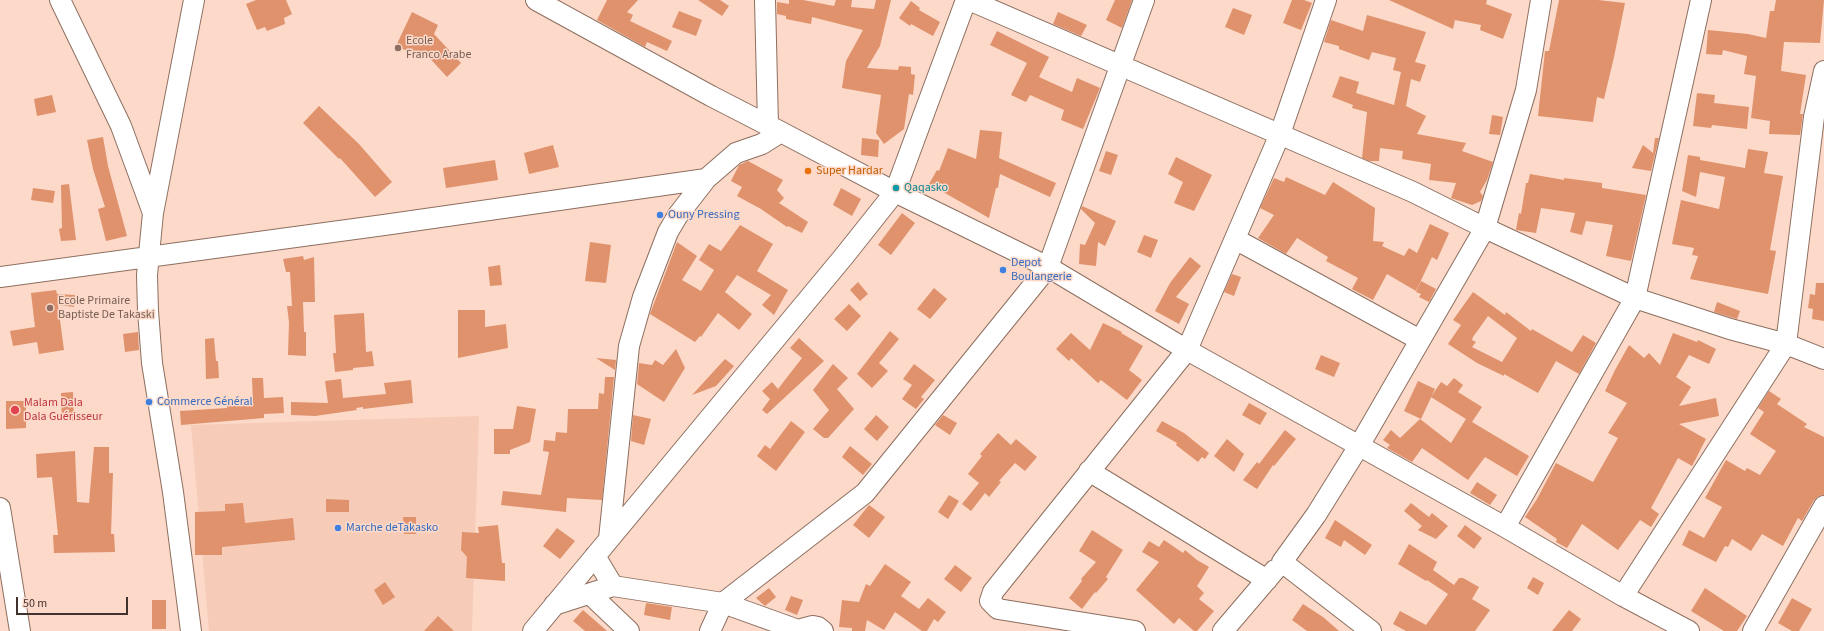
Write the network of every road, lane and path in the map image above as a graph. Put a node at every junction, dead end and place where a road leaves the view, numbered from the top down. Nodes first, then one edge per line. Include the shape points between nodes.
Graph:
1 (60, 0) edge
2 (194, 0) edge
3 (536, 0) edge
4 (765, 0) edge
5 (968, 0) edge
6 (1144, 0) edge
7 (1326, 0) edge
8 (1541, 0) edge
9 (1701, 0) edge
10 (1120, 66) junction
11 (1824, 71) edge
12 (775, 128) junction
13 (1280, 134) junction
14 (706, 179) junction
15 (895, 192) junction
16 (153, 213) junction
17 (1486, 228) junction
18 (1235, 238) junction
19 (148, 256) junction
20 (1048, 267) junction
21 (0, 277) edge
22 (1635, 298) junction
23 (1420, 340) junction
24 (1786, 344) junction
25 (1187, 350) junction
26 (1824, 359) edge
27 (1359, 446) junction
28 (1090, 472) junction
29 (1824, 506) edge
30 (0, 508) edge
31 (1505, 527) junction
32 (609, 539) junction
33 (595, 556) junction
34 (1282, 562) junction
35 (1267, 580) junction
36 (613, 586) junction
37 (590, 594) junction
38 (1623, 596) junction
39 (723, 603) junction
40 (554, 605) junction
41 (20, 631) edge
42 (191, 631) edge
43 (533, 631) edge
44 (629, 631) edge
45 (710, 631) edge
46 (823, 631) edge
47 (1135, 631) edge
48 (1223, 631) edge
49 (1371, 631) edge
50 (1689, 631) edge
51 (1753, 631) edge

1 - 16 street via 121,126
2 - 16 street
3 - 12 street via 711,96
4 - 12 street
5 - 10 street
5 - 15 street
6 - 10 street
7 - 13 street
8 - 17 street via 1526,90
9 - 22 street
10 - 13 street
10 - 20 street
11 - 24 street via 1814,117
12 - 14 street via 762,144 736,153
12 - 15 street
13 - 17 street via 1413,192
13 - 18 street
14 - 19 street
14 - 32 street via 668,232 643,296 629,346
15 - 20 street
15 - 32 street
16 - 19 street
17 - 22 street
17 - 23 street
18 - 23 street
18 - 25 street
19 - 21 street
19 - 42 street via 148,311 152,363 173,492
20 - 25 street
20 - 39 street via 865,493
22 - 24 street
22 - 31 street
23 - 27 street
24 - 26 street
24 - 38 street
25 - 27 street
25 - 28 street
27 - 31 street
27 - 34 street via 1316,515
28 - 35 street
28 - 47 street via 993,592 990,601 998,609
29 - 51 street
30 - 41 street
31 - 38 street
32 - 33 street
33 - 36 street
33 - 40 street
34 - 35 street
34 - 49 street
35 - 48 street
36 - 37 street
36 - 39 street
37 - 40 street
37 - 44 street
38 - 50 street
39 - 45 street
39 - 46 street via 798,630 813,626
40 - 43 street

